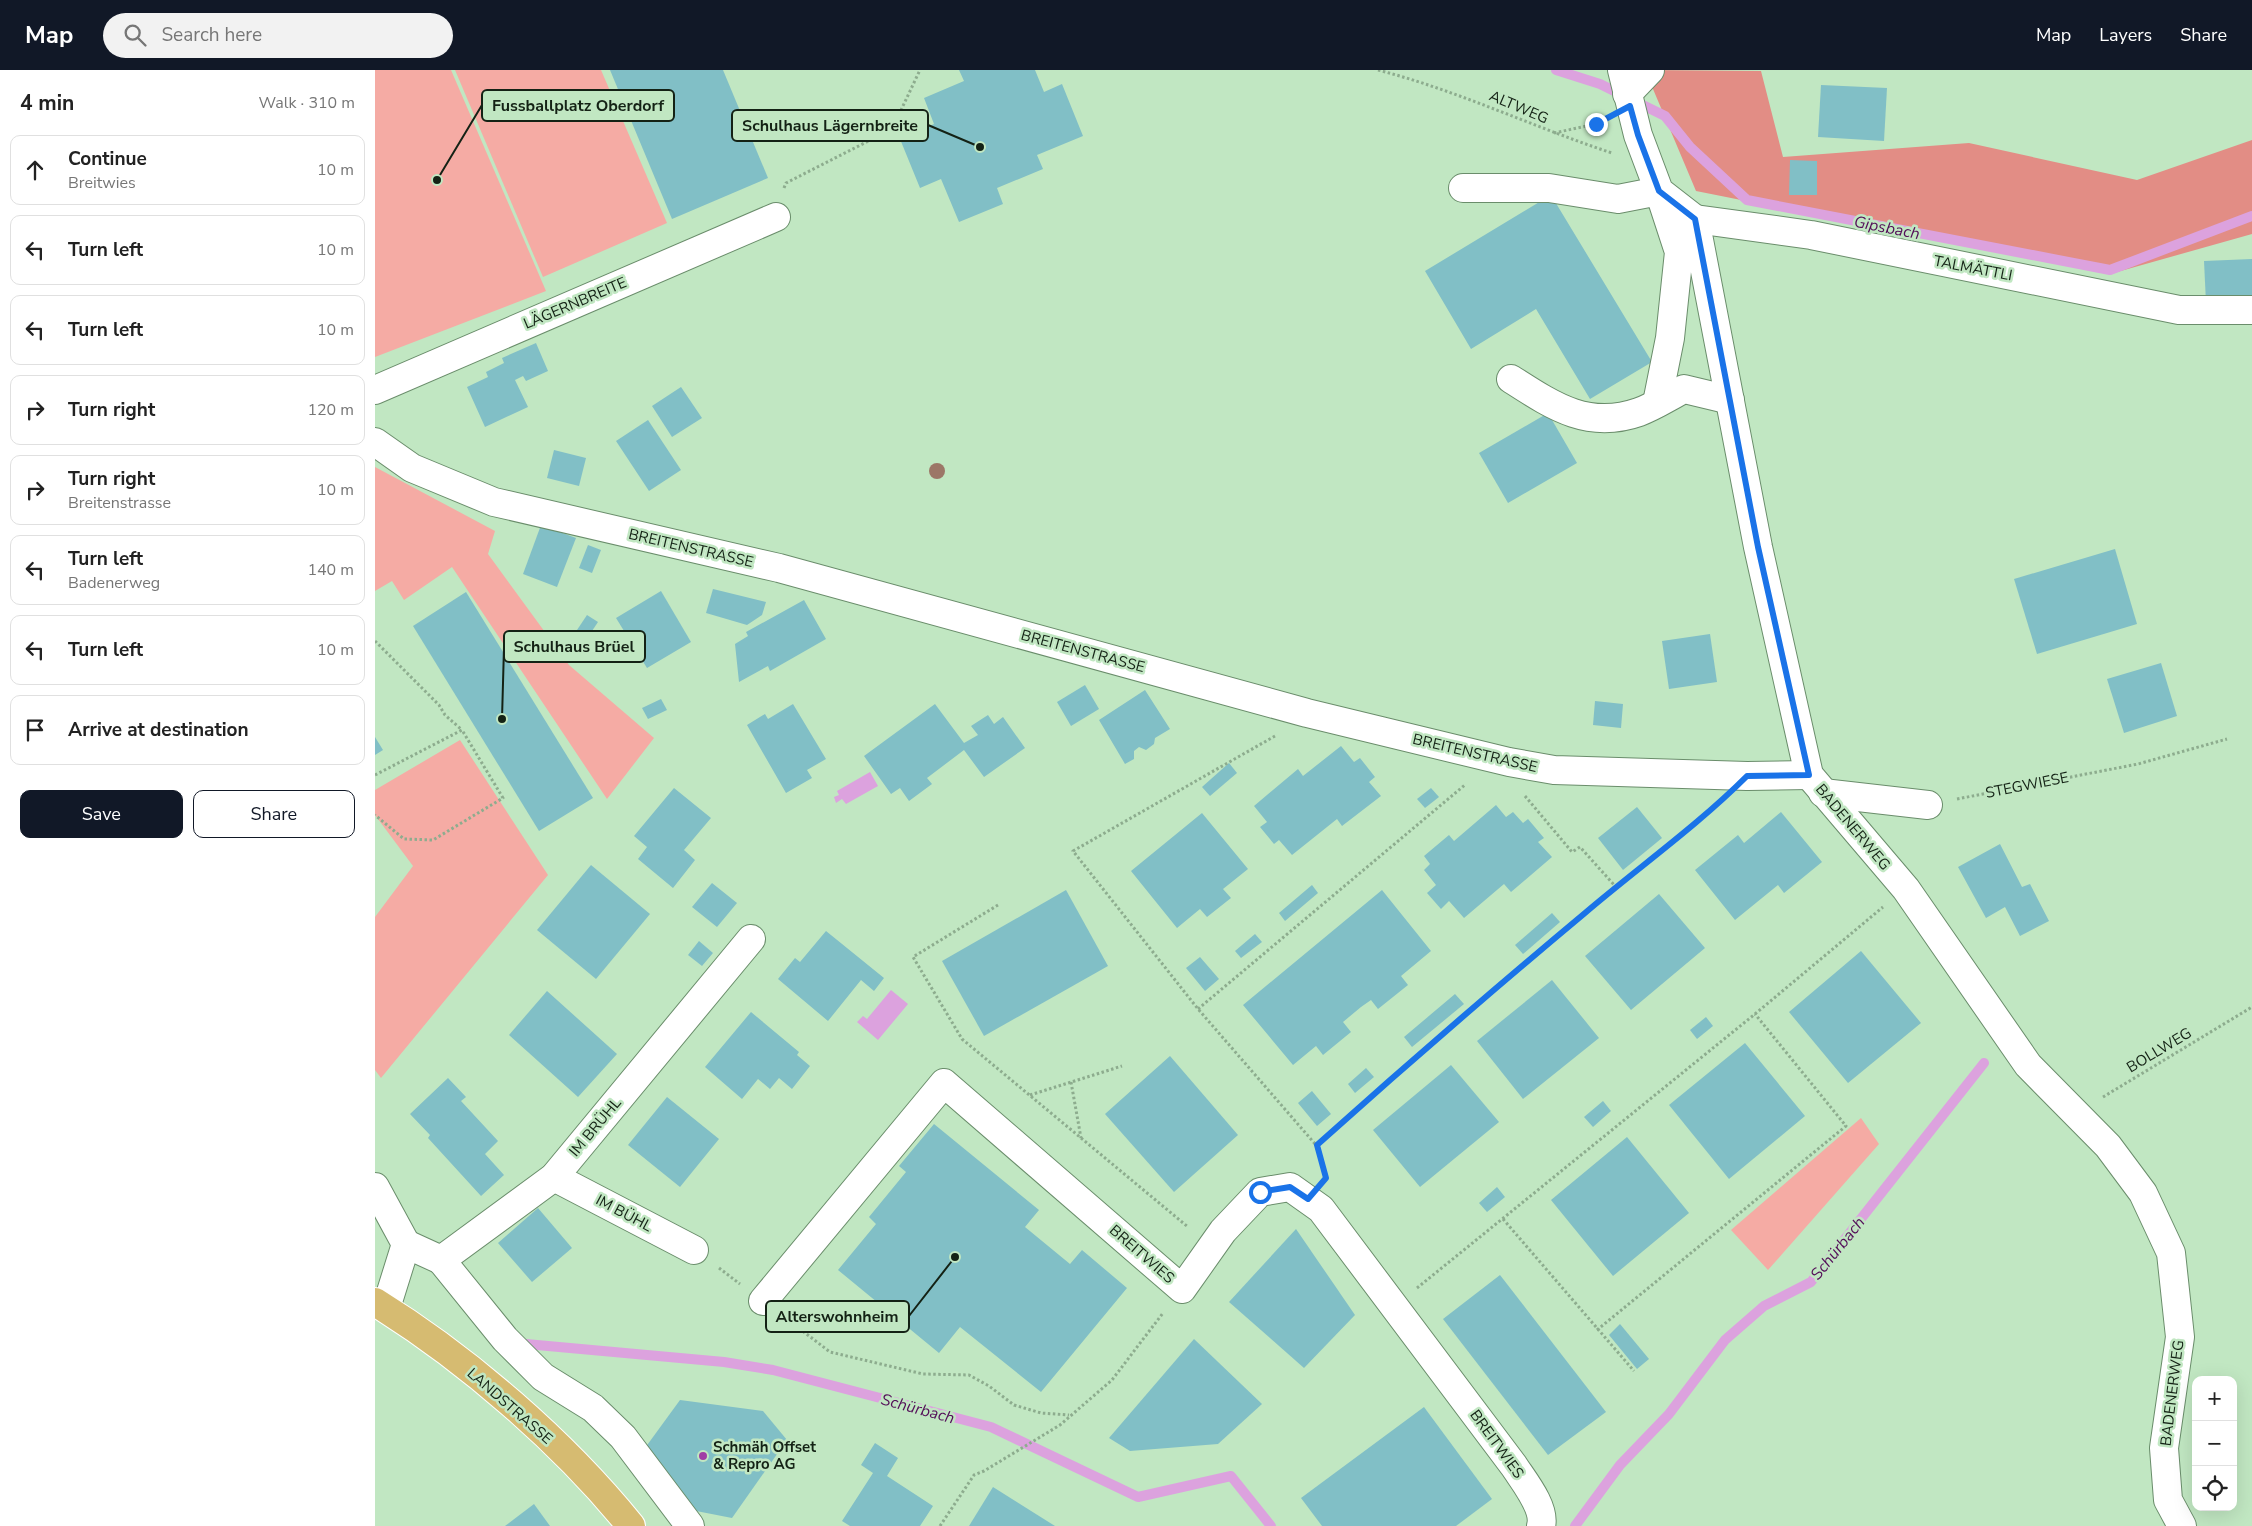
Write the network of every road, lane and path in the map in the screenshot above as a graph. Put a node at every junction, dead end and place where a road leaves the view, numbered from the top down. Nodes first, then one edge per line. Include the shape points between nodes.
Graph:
1 (920, 70) edge
2 (1378, 70) edge
3 (1650, 70) edge
4 (1626, 90) edge
5 (1552, 133) junction
6 (1655, 178) junction
7 (1463, 188) dead end
8 (776, 217) joint
9 (1695, 219) junction
10 (2252, 310) edge
11 (1511, 379) dead end
12 (375, 390) edge
13 (1730, 400) junction
14 (1657, 403) junction
15 (375, 442) edge
16 (375, 641) edge
17 (1307, 713) junction
18 (462, 730) junction
19 (2227, 739) dead end
20 (1488, 757) junction
21 (375, 775) edge
22 (1747, 776) junction
23 (1816, 784) junction
24 (1522, 792) dead end
25 (1927, 805) joint
26 (375, 816) edge
27 (1616, 887) junction
28 (1906, 889) junction
29 (998, 905) dead end
30 (751, 939) dead end
31 (2252, 1007) edge
32 (1199, 1009) junction
33 (1755, 1014) junction
34 (1122, 1066) dead end
35 (1071, 1082) junction
36 (1030, 1095) junction
37 (2077, 1112) junction
38 (1081, 1138) junction
39 (1317, 1145) junction
40 (554, 1177) junction
41 (375, 1187) edge
42 (1308, 1199) junction
43 (1503, 1219) junction
44 (406, 1244) junction
45 (1212, 1246) junction
46 (694, 1250) joint
47 (441, 1260) junction
48 (1182, 1289) junction
49 (763, 1301) junction
50 (381, 1305) edge
51 (1393, 1306) junction
52 (1597, 1330) junction
53 (1634, 1371) dead end
54 (1069, 1415) junction
55 (631, 1526) edge
56 (689, 1526) edge
57 (940, 1526) edge
58 (1541, 1526) edge
59 (2182, 1526) edge

1 - 8 path via 892,129 786,183
2 - 5 path, ALTWEG via 1420,81
3 - 4 street
4 - 5 path via 1596,124
4 - 6 street via 1638,135
5 - 6 path, ALTWEG
6 - 7 street via 1617,199 1549,188
6 - 9 street
6 - 14 street via 1679,252 1670,338
8 - 12 street, LÄGERNBREITE
9 - 10 street, TALMÄTTLI via 1811,235 2179,310
9 - 13 street, BADENERWEG
11 - 14 street via 1556,408 1602,419 1639,412
13 - 14 street via 1684,389
13 - 23 street, BADENERWEG via 1758,547
15 - 17 street, BREITENSTRASSE via 412,468 494,502 779,568
16 - 18 path
17 - 20 street, BREITENSTRASSE
17 - 32 path via 1285,730 1073,851
18 - 21 path
18 - 26 path via 503,798 433,840 405,839
19 - 25 path, STEGWIESE via 2138,764
20 - 22 street, BREITENSTRASSE via 1554,770
20 - 32 path via 1476,775
22 - 23 street, BREITENSTRASSE
22 - 27 path via 1717,805
23 - 25 street
23 - 28 street, BADENERWEG
24 - 27 path via 1573,852 1580,847
27 - 39 path via 1448,1028
28 - 33 path
28 - 37 street, BADENERWEG via 2028,1065
29 - 36 path via 913,957 963,1039
30 - 40 street, IM BRÜHL
31 - 37 path, BOLLWEG
32 - 39 path
33 - 43 path
33 - 52 path via 1846,1126
34 - 35 path
35 - 36 path
35 - 38 path
36 - 38 path
37 - 59 street, BADENERWEG via 2108,1146 2143,1194 2171,1253 2180,1337 2164,1448 2168,1500
38 - 45 path
39 - 42 path via 1326,1178
40 - 46 street, IM BÜHL
40 - 47 street, IM BRÜHL
41 - 44 street
42 - 45 street, BREITWIES via 1290,1187 1260,1192
42 - 51 street, BREITWIES via 1321,1209
43 - 51 path
43 - 52 path
44 - 47 street
44 - 50 street
45 - 48 street, BREITWIES
46 - 49 path
47 - 56 street via 505,1339 543,1377 593,1408 623,1437
48 - 49 street, BREITWIES via 944,1083
48 - 54 path via 1112,1380
49 - 54 path via 831,1352 923,1374 969,1375 1014,1405 1041,1413
50 - 55 main road, LANDSTRASSE via 499,1393 599,1486
51 - 58 street, BREITWIES via 1514,1466 1536,1499
52 - 53 path
54 - 57 path via 1060,1424 974,1475

